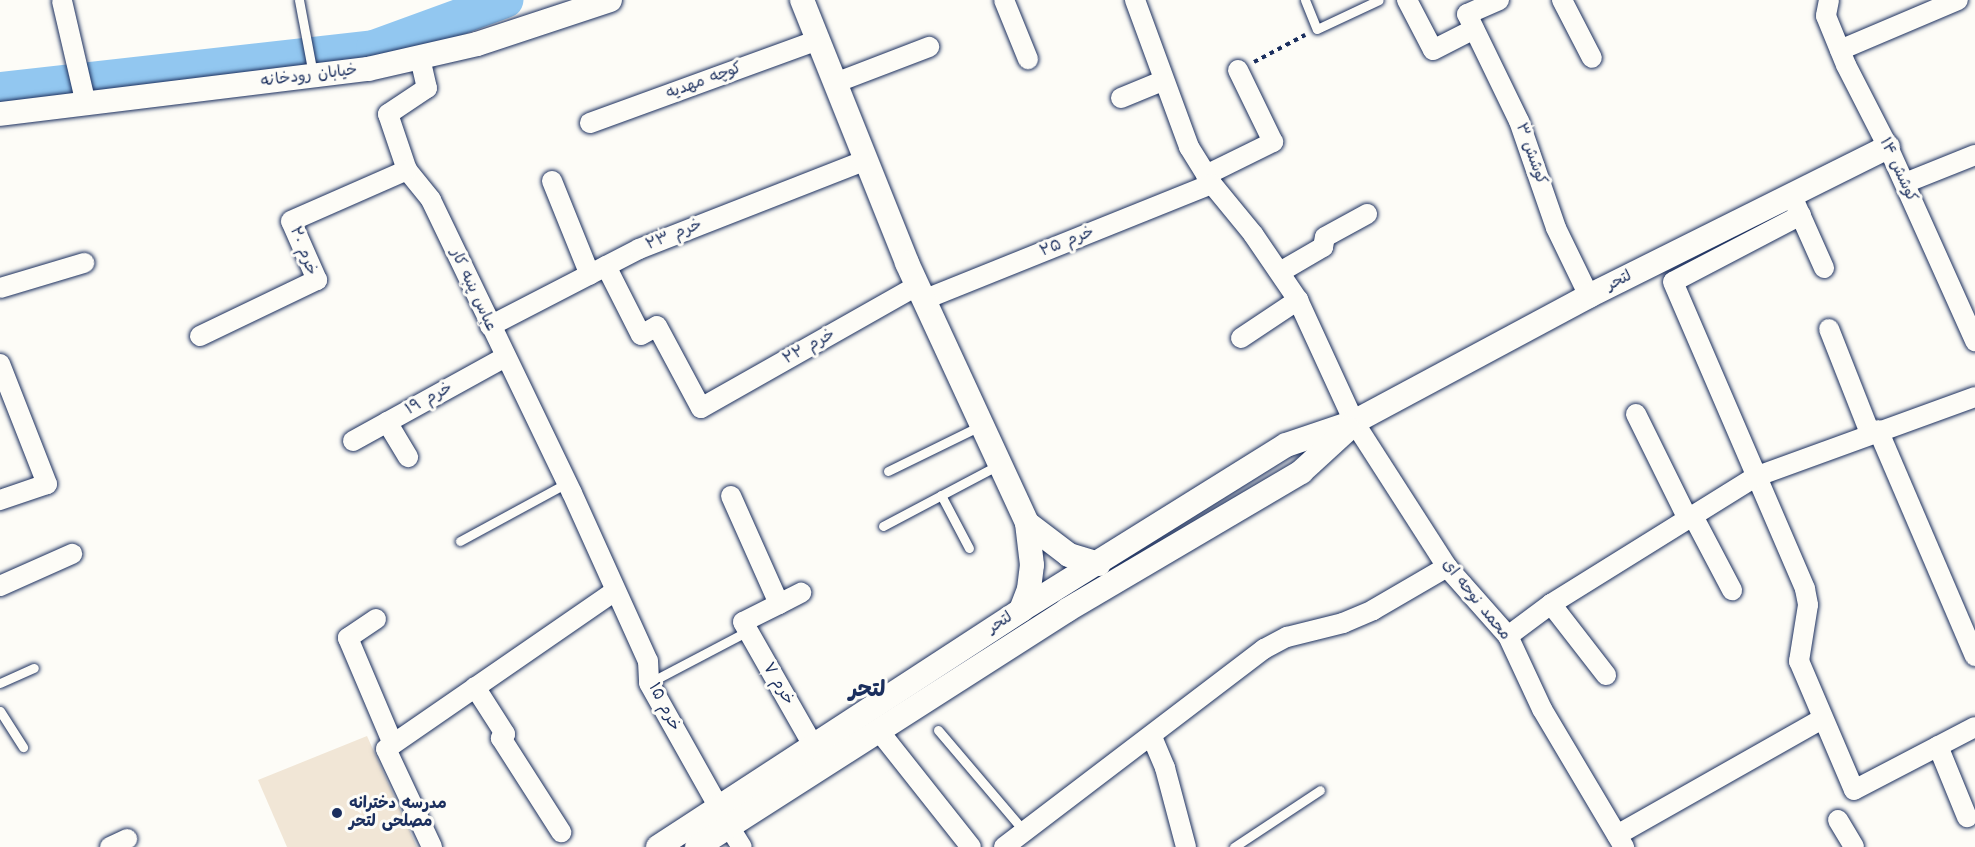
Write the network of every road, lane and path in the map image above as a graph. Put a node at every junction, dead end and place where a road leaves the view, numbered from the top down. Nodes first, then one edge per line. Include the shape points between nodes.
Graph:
1 (299, 0) edge
2 (610, 0) edge
3 (1004, 0) edge
4 (1135, 0) edge
5 (1305, 0) edge
6 (1379, 0) edge
7 (1407, 0) edge
8 (1499, 0) edge
9 (1562, 0) edge
10 (1829, 0) edge
11 (1958, 0) edge
12 (62, 1) edge
13 (806, 2) edge
14 (1470, 22) junction
15 (1317, 29) junction
16 (818, 40) junction
17 (929, 47) dead end
18 (1840, 50) junction
19 (420, 57) junction
20 (1028, 58) dead end
21 (1592, 58) dead end
22 (1238, 70) joint
23 (314, 76) junction
24 (1161, 81) junction
25 (835, 83) junction
26 (1121, 98) dead end
27 (86, 104) junction
28 (0, 114) edge
29 (590, 123) dead end
30 (1888, 147) junction
31 (1975, 155) edge
32 (866, 160) junction
33 (407, 170) junction
34 (1209, 179) junction
35 (552, 181) dead end
36 (1905, 183) junction
37 (1796, 205) junction
38 (1367, 214) dead end
39 (84, 263) dead end
40 (1824, 268) dead end
41 (598, 270) junction
42 (1280, 272) junction
43 (0, 288) edge
44 (920, 293) junction
45 (1589, 296) junction
46 (1298, 300) junction
47 (490, 326) junction
48 (1829, 329) dead end
49 (200, 336) dead end
50 (1241, 338) dead end
51 (1975, 341) edge
52 (506, 357) junction
53 (0, 364) edge
54 (1975, 398) edge
55 (1636, 414) dead end
56 (387, 422) junction
57 (1354, 422) junction
58 (980, 426) junction
59 (1874, 431) junction
60 (353, 441) dead end
61 (408, 457) dead end
62 (998, 465) junction
63 (888, 471) dead end
64 (1755, 477) junction
65 (567, 483) junction
66 (940, 495) junction
67 (731, 496) dead end
68 (0, 500) edge
69 (1690, 517) junction
70 (1028, 523) junction
71 (883, 526) dead end
72 (590, 539) joint
73 (460, 541) dead end
74 (969, 548) dead end
75 (72, 554) dead end
76 (1099, 564) junction
77 (1448, 567) junction
78 (0, 586) edge
79 (1732, 590) dead end
80 (615, 591) junction
81 (801, 593) dead end
82 (779, 604) junction
83 (1551, 604) junction
84 (1020, 610) junction
85 (376, 620) dead end
86 (745, 627) junction
87 (1508, 636) junction
88 (1975, 656) edge
89 (34, 668) dead end
90 (1606, 675) dead end
91 (649, 682) junction
92 (0, 683) edge
93 (475, 687) junction
94 (0, 711) edge
95 (1822, 719) junction
96 (1975, 727) edge
97 (938, 730) dead end
98 (879, 731) junction
99 (1152, 737) junction
100 (393, 744) junction
101 (813, 745) junction
102 (1938, 746) junction
103 (23, 747) dead end
104 (1320, 790) dead end
105 (723, 816) junction
106 (1967, 816) dead end
107 (1838, 820) dead end
108 (1024, 831) junction
109 (561, 832) dead end
110 (1620, 841) edge
111 (432, 847) edge
112 (658, 847) edge
113 (697, 847) edge
114 (742, 847) edge
115 (971, 847) edge
116 (1004, 847) edge
117 (1186, 847) edge
118 (1234, 847) edge
119 (1854, 847) edge

1 - 23 lane
2 - 19 street, خیابان رودخانه via 550,22
3 - 20 street
4 - 24 street, محمد نوحه ای
5 - 15 lane
6 - 15 lane
7 - 14 street via 1433,50
8 - 14 street
9 - 21 street
10 - 18 street, کوشش ۱۴ via 1826,16
11 - 18 street
12 - 27 street
13 - 16 street
14 - 45 street, کوشش ۳ via 1520,121 1556,228
15 - 22 path
16 - 25 street
16 - 29 street, کوچه مهدیه
17 - 25 street
18 - 30 street, کوشش ۱۴
19 - 23 street, خیابان رودخانه
19 - 33 street, عباس پنبه کار via 427,88 388,114
22 - 34 street, خرم ۲۵ via 1273,142
23 - 27 street, خیابان رودخانه
24 - 26 street
24 - 34 street, محمد نوحه ای via 1189,147
25 - 32 street
27 - 28 street, خیابان رودخانه
30 - 36 street, کوشش ۱۴
30 - 37 street, لتحر
31 - 36 street
32 - 41 street, خرم ۲۳
32 - 44 street
33 - 47 street, عباس پنبه کار via 431,200
33 - 49 street, خرم ۲۰ via 291,221 317,280
34 - 42 street, محمد نوحه ای
34 - 44 street, خرم ۲۵
35 - 41 street
36 - 51 street, کوشش ۱۴
37 - 40 street
37 - 45 street, لتحر
37 - 64 street via 1672,282
38 - 42 street via 1325,237 1323,247
39 - 43 street
41 - 44 street, خرم ۲۲ via 640,335 657,326 701,408
41 - 47 street, خرم ۲۳
42 - 46 street, محمد نوحه ای
44 - 58 street
45 - 57 street, لتحر
46 - 50 street
46 - 57 street, محمد نوحه ای
47 - 52 street, عباس پنبه کار
48 - 59 street
52 - 56 street, خرم ۱۹
52 - 65 street, عباس پنبه کار
53 - 68 street via 47,484
54 - 59 street
55 - 69 street
56 - 60 street, خرم ۱۹
56 - 61 street
57 - 76 street, لتحر via 1286,445
57 - 77 street, محمد نوحه ای
57 - 98 street, لتحر via 1301,472 1067,610
58 - 62 street
58 - 63 lane
59 - 64 street
59 - 88 street
62 - 66 lane
62 - 70 street
64 - 69 street
64 - 95 street via 1805,589 1808,605 1799,661
65 - 72 street, عباس پنبه کار
65 - 73 lane
66 - 71 lane
66 - 74 lane
67 - 82 street
69 - 79 street
69 - 83 street
70 - 76 street via 1069,555
70 - 84 street via 1032,565 1029,589
72 - 80 street, خرم ۱۵
75 - 78 street
76 - 84 street, لتحر
77 - 87 street, محمد نوحه ای
77 - 99 street via 1373,610 1342,623 1287,637 1264,649
80 - 91 street, خرم ۱۵ via 648,661
80 - 93 street
81 - 82 street
82 - 86 street
83 - 87 street
83 - 90 street
84 - 101 street, لتحر
85 - 100 street via 348,638
86 - 91 lane
86 - 101 street, خرم ۷
87 - 110 street, محمد نوحه ای via 1542,709
89 - 92 lane
91 - 105 street, خرم ۱۵
93 - 100 street
93 - 109 street via 505,734 501,738
94 - 103 lane
95 - 102 street via 1854,790
95 - 110 street
96 - 102 street
97 - 108 lane
98 - 105 street, لتحر
98 - 115 street
99 - 108 street
99 - 117 street via 1165,768
100 - 111 street via 386,749
101 - 105 street, لتحر
102 - 106 street
104 - 118 lane
105 - 112 street, لتحر
105 - 113 street, لتحر
105 - 114 street, خرم ۱۵
107 - 119 street
108 - 116 street

